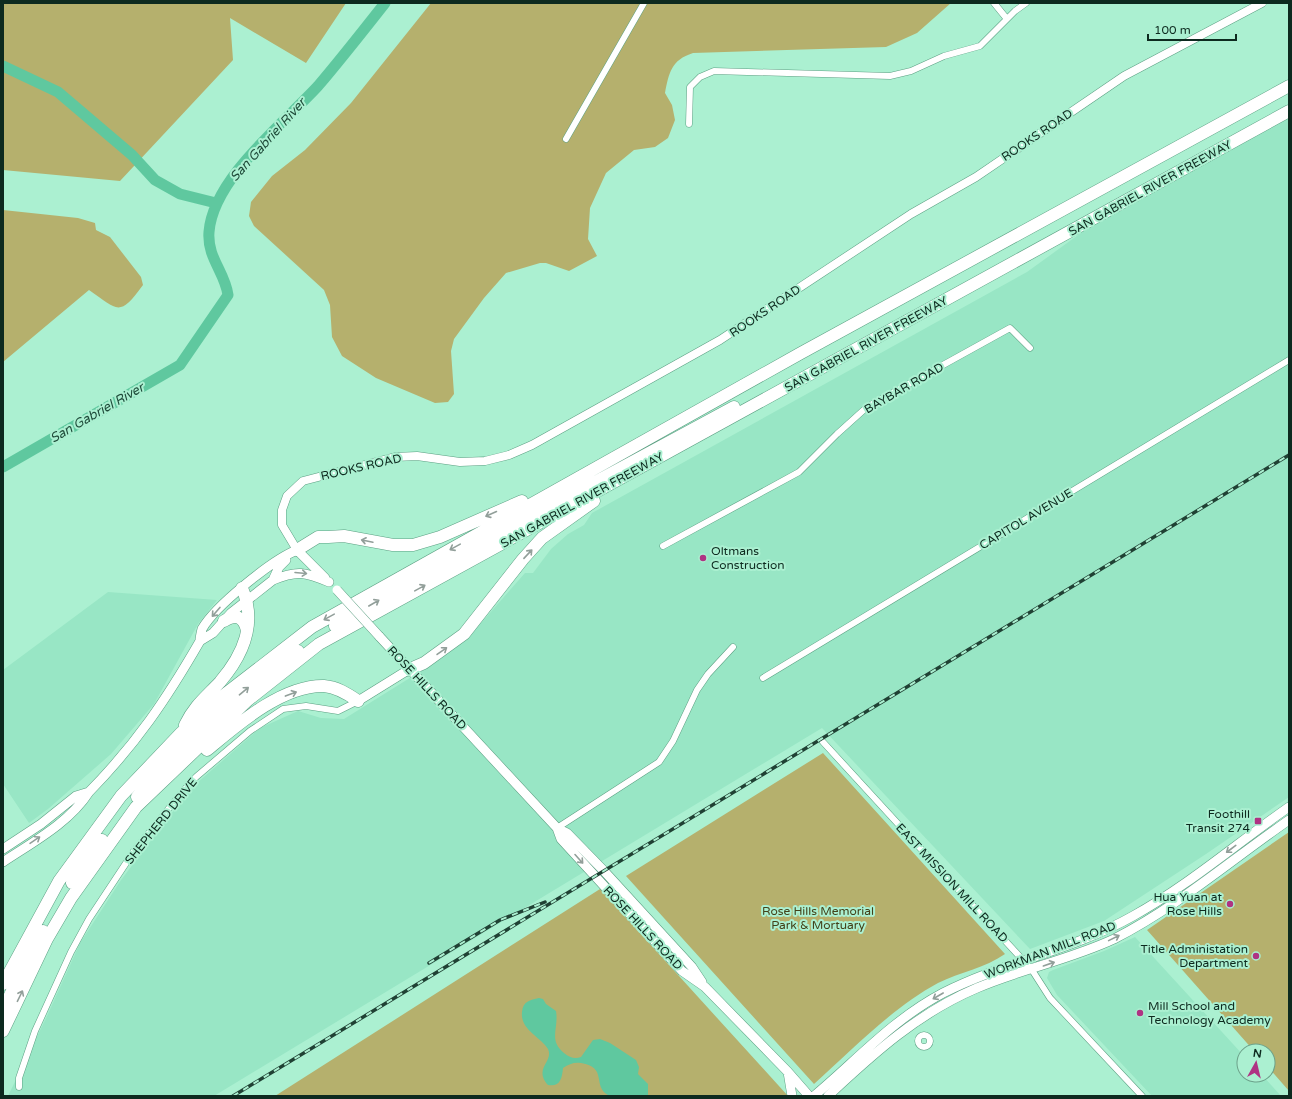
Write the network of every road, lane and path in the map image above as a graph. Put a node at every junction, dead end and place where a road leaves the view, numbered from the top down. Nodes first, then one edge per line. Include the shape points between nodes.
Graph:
1 (644, 3) edge
2 (994, 3) edge
3 (1026, 3) edge
4 (1262, 3) edge
5 (1007, 19) junction
6 (1289, 86) edge
7 (1289, 95) edge
8 (1289, 104) edge
9 (1289, 112) edge
10 (689, 124) dead end
11 (566, 139) dead end
12 (1030, 348) dead end
13 (1289, 360) edge
14 (661, 456) junction
15 (591, 471) junction
16 (501, 520) junction
17 (663, 546) dead end
18 (297, 550) junction
19 (273, 580) junction
20 (329, 582) junction
21 (242, 588) junction
22 (247, 600) junction
23 (224, 621) junction
24 (247, 630) junction
25 (200, 641) junction
26 (733, 647) dead end
27 (408, 670) junction
28 (763, 678) dead end
29 (226, 692) junction
30 (358, 701) junction
31 (180, 733) junction
32 (823, 742) dead end
33 (88, 792) junction
34 (1289, 807) edge
35 (136, 808) junction
36 (1289, 820) edge
37 (557, 828) junction
38 (3, 848) edge
39 (3, 862) edge
40 (1175, 890) junction
41 (1136, 927) junction
42 (1024, 961) junction
43 (1032, 970) junction
44 (3, 984) edge
45 (3, 1002) edge
46 (3, 1010) edge
47 (908, 1020) junction
48 (3, 1031) edge
49 (919, 1034) dead end
50 (788, 1072) junction
51 (19, 1087) dead end
52 (792, 1096) edge
53 (808, 1096) edge
54 (814, 1096) edge
55 (828, 1096) edge
56 (1142, 1096) edge

1 - 11 street
2 - 5 street
3 - 5 street
4 - 18 street, ROOKS ROAD via 1124,76 976,177 911,214 720,340 532,445 509,455 485,461 460,462 417,456 395,457 303,481 287,496 282,510 282,525
5 - 10 street via 980,46 890,76 714,71 700,77 690,87
6 - 15 highway, SAN GABRIEL RIVER FREEWAY via 808,349
7 - 16 highway via 804,359 518,520
46 -> 8 highway via 30,953 56,908 84,865 130,806 198,732 246,690 297,652 390,594
9 - 14 highway, SAN GABRIEL RIVER FREEWAY
12 - 17 street, BAYBAR ROAD via 1010,328 867,407 799,472
13 - 28 street, CAPITOL AVENUE
27 -> 14 highway via 424,664 464,634 542,538
35 -> 14 highway, SAN GABRIEL RIVER FREEWAY via 248,700 319,644
15 - 16 highway, SAN GABRIEL RIVER FREEWAY
15 -> 18 highway via 440,536 413,545 393,545 344,536 328,536 318,538
16 -> 29 highway, SAN GABRIEL RIVER FREEWAY via 312,627
18 - 19 main road via 278,567
18 - 20 main road, ROSE HILLS ROAD
18 - 21 main road via 275,562
19 -> 20 main road via 290,573 303,572
19 - 22 main road
20 - 27 main road, ROSE HILLS ROAD, bridge
21 - 22 highway
21 -> 25 main road via 228,599 202,630
22 - 23 main road
22 - 24 highway via 250,620
23 - 24 highway via 236,616 241,617
23 - 25 main road via 213,633
24 - 31 highway via 237,659 193,710
25 - 33 main road via 161,706 139,736
26 - 37 street via 697,690 673,741 658,762
27 - 30 main road, SHEPHERD DRIVE
27 - 37 main road, ROSE HILLS ROAD
29 - 31 highway, SAN GABRIEL RIVER FREEWAY
29 - 45 highway via 222,705 153,772 92,848 40,930
35 -> 30 highway via 220,739 264,706 283,696 324,686 346,693
30 - 51 street, SHEPHERD DRIVE via 338,711 306,706 283,709 250,731 184,790 134,851 89,919 35,1031 19,1078
31 - 44 highway, SAN GABRIEL RIVER FREEWAY via 121,796 59,881
32 - 42 street, EAST MISSION MILL ROAD
33 - 38 main road via 76,796
39 -> 33 main road via 58,824 82,802
34 -> 40 main road, WORKMAN MILL ROAD
48 -> 35 highway, SAN GABRIEL RIVER FREEWAY via 47,939 67,905
36 - 41 main road, WORKMAN MILL ROAD via 1170,906
37 - 50 main road, ROSE HILLS ROAD via 562,839 682,971 705,987
40 - 41 main road via 1166,901 1138,919
40 - 42 main road, WORKMAN MILL ROAD via 1134,916 1104,931
43 -> 41 main road, WORKMAN MILL ROAD via 1087,950
42 - 43 street, EAST MISSION MILL ROAD
42 -> 47 main road, WORKMAN MILL ROAD via 973,979 943,994
43 - 47 main road, WORKMAN MILL ROAD via 977,988
43 - 56 street, EAST MISSION MILL ROAD via 1050,998
47 - 49 street
47 - 54 main road, WORKMAN MILL ROAD via 861,1052
47 - 55 main road, WORKMAN MILL ROAD
50 - 52 main road
50 - 53 main road, ROSE HILLS ROAD

